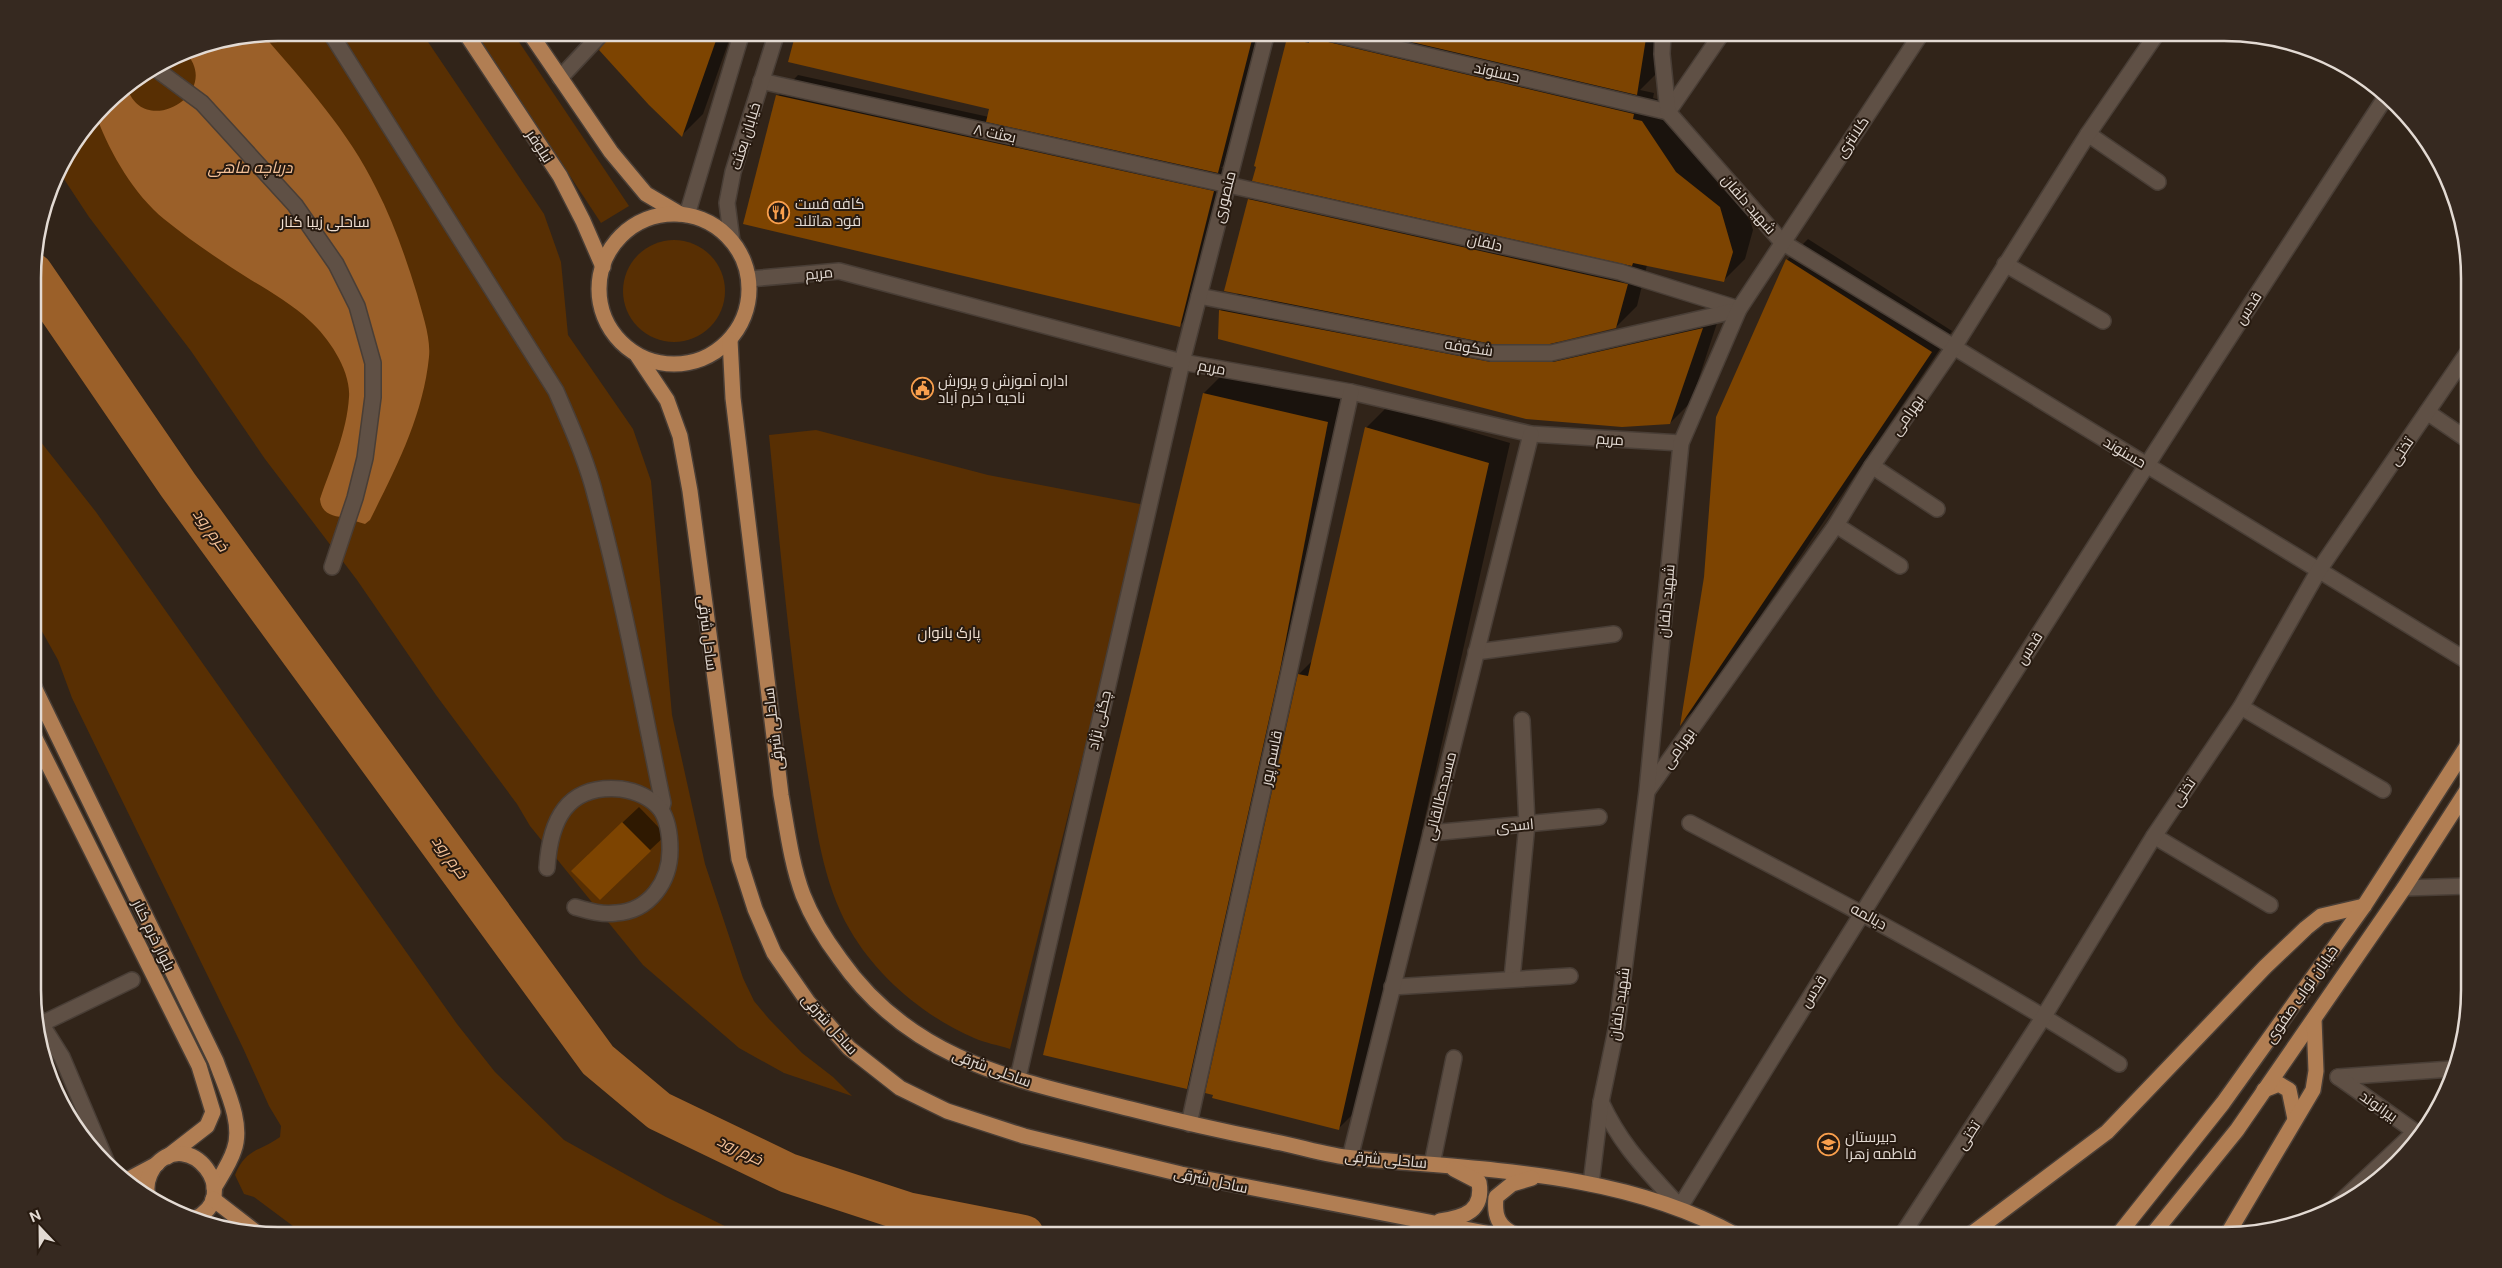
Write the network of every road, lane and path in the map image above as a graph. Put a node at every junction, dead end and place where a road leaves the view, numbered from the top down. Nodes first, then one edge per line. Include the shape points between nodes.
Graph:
1 (336, 41) edge
2 (471, 41) edge
3 (535, 41) edge
4 (595, 41) edge
5 (739, 41) edge
6 (773, 41) edge
7 (1265, 41) edge
8 (1364, 41) edge
9 (1662, 41) edge
10 (1717, 41) edge
11 (1916, 41) edge
12 (2152, 41) edge
13 (161, 72) edge
14 (560, 78) junction
15 (761, 81) junction
16 (2382, 102) edge
17 (1668, 112) junction
18 (2088, 134) junction
19 (2158, 182) dead end
20 (1228, 185) junction
21 (685, 215) junction
22 (732, 241) junction
23 (1782, 242) junction
24 (2005, 264) junction
25 (602, 267) junction
26 (749, 279) junction
27 (1199, 296) junction
28 (1739, 309) junction
29 (2103, 321) dead end
30 (730, 340) junction
31 (1954, 347) junction
32 (637, 355) junction
33 (1182, 362) junction
34 (2461, 362) edge
35 (1351, 392) junction
36 (2428, 412) junction
37 (1531, 434) junction
38 (2461, 435) edge
39 (1681, 443) junction
40 (2146, 464) junction
41 (1872, 466) junction
42 (1937, 509) dead end
43 (1836, 525) junction
44 (1900, 566) dead end
45 (332, 567) dead end
46 (2319, 570) junction
47 (1614, 634) dead end
48 (1476, 652) junction
49 (2461, 657) edge
50 (41, 701) edge
51 (2241, 707) junction
52 (1522, 720) dead end
53 (41, 750) edge
54 (2461, 755) edge
55 (2383, 790) dead end
56 (1647, 791) junction
57 (2461, 799) edge
58 (661, 810) junction
59 (1599, 817) dead end
60 (1690, 823) dead end
61 (1527, 824) junction
62 (1431, 833) junction
63 (2154, 836) junction
64 (547, 868) dead end
65 (2461, 886) edge
66 (2404, 888) junction
67 (2270, 905) dead end
68 (2364, 906) junction
69 (575, 907) dead end
70 (1861, 912) junction
71 (1570, 976) dead end
72 (1512, 979) junction
73 (132, 980) dead end
74 (1392, 987) junction
75 (2044, 1016) junction
76 (43, 1017) edge
77 (2314, 1019) junction
78 (45, 1030) edge
79 (1454, 1058) dead end
80 (2119, 1064) dead end
81 (2447, 1069) edge
82 (1018, 1078) junction
83 (2264, 1090) junction
84 (1602, 1102) junction
85 (2295, 1119) junction
86 (1189, 1124) junction
87 (2414, 1130) edge
88 (99, 1144) edge
89 (2391, 1157) edge
90 (1350, 1158) junction
91 (163, 1160) junction
92 (1439, 1164) junction
93 (1538, 1176) junction
94 (133, 1177) edge
95 (2366, 1180) edge
96 (1591, 1184) junction
97 (147, 1187) edge
98 (214, 1194) junction
99 (1680, 1207) junction
100 (201, 1213) edge
101 (1431, 1222) junction
102 (248, 1225) edge
103 (2232, 1226) edge
104 (1456, 1227) edge
105 (1504, 1227) edge
106 (1720, 1227) edge
107 (1907, 1227) edge
108 (1981, 1227) edge
109 (2124, 1227) edge
110 (2158, 1227) edge

1 - 58 street via 556,391 596,497 663,803
2 - 25 main road, نیلوفر via 560,176 584,221
3 - 14 main road
4 - 14 street
5 - 21 street
6 - 15 street, خیابان بعثت
7 - 20 street, منصوری
8 - 17 street, حسنوند
9 - 17 street
10 - 17 street
11 - 23 street, کلانتری
12 - 18 street, بهرامی
13 - 45 street via 187,90 222,124 295,205 336,264 357,306 373,363 373,397 365,458
14 - 21 main road via 611,152 646,194
15 - 20 street, بعثت ۸
15 - 22 street, خیابان بعثت via 728,203
16 - 40 street, قدس
17 - 23 street, شهید دلفان
18 - 19 street
18 - 24 street, بهرامی
20 - 27 street, منصوری
20 - 28 street, دلفان via 1620,272
21 - 22 main road via 719,229
21 - 25 main road via 664,215 642,221 623,234
22 - 26 main road via 743,259
23 - 28 street, شهید دلفان
23 - 31 street, حسنوند
24 - 29 street
24 - 31 street, بهرامی
25 - 32 main road via 599,297 605,320 618,340
26 - 30 main road via 744,315
26 - 33 street, مریم via 839,271
27 - 28 street, شکوفه via 1491,353 1551,353
27 - 33 street, منصوری
28 - 39 street, شهید دلفان
30 - 32 main road via 710,355 686,364 661,364
30 - 82 main road, ساحلی شرقی via 733,398 781,794 803,894 821,932 852,977 889,1015 926,1041 966,1061
31 - 40 street, حسنوند
31 - 41 street, بهرامی
32 - 101 main road, ساحل شرقی via 667,400 680,436 739,859 774,953 808,1002 849,1048 900,1088 947,1111 1024,1136 1181,1174
33 - 35 street, مریم
33 - 82 street, چگنی نژاد
34 - 36 street, تختی
35 - 37 street, مریم
35 - 86 street, قاسم پور
36 - 38 street
36 - 46 street, تختی
37 - 39 street, مریم
37 - 48 street, مسجدطالقانی
39 - 56 street, شهید دلفان
40 - 46 street, حسنوند
40 - 70 street, قدس
41 - 42 street
41 - 43 street, بهرامی
43 - 44 street
43 - 56 street, بهرامی
46 - 49 street, حسنوند
46 - 51 street, تختی
47 - 48 street
48 - 62 street, مسجدطالقانی
50 - 98 main road, بلوار خرم کنار via 216,1061 228,1094 236,1127 234,1150
51 - 55 street
51 - 63 street, تختی
52 - 61 street
53 - 91 main road, بلوار خرم کنار via 199,1066 213,1112 207,1126
54 - 68 main road, خیابان نواب صفوی
56 - 84 street, شهید دلفان via 1617,1024
57 - 66 main road, خیابان نواب صفوی
58 - 64 street via 647,797 627,790 609,788 580,795 554,824
58 - 69 street via 670,834 670,860 663,885 650,898 618,913
59 - 61 street, اسدی
60 - 70 street, دیالمه
61 - 62 street, اسدی
61 - 72 street
62 - 74 street, مسجدطالقانی
63 - 67 street
63 - 75 street, تختی
65 - 66 street
66 - 77 main road, خیابان نواب صفوی
68 - 108 main road via 2321,916 2306,928 2265,966 2107,1132
68 - 109 main road, خیابان نواب صفوی via 2223,1104
70 - 75 street, دیالمه
70 - 99 street, قدس
71 - 72 street
72 - 74 street
73 - 76 street
74 - 90 street, مسجدطالقانی
75 - 80 street, دیالمه
75 - 107 street, تختی
77 - 83 main road, خیابان نواب صفوی
77 - 85 main road via 2316,1071 2313,1090
78 - 88 street via 62,1057
79 - 92 street
81 - 87 street, بیرانوند via 2338,1077
82 - 86 main road, ساحلی شرقی
83 - 85 main road via 2279,1084 2289,1090
83 - 110 main road, خیابان نواب صفوی via 2237,1130
84 - 96 street, شهید دلفان
84 - 99 street via 1610,1122 1634,1159
85 - 103 main road
86 - 90 main road, ساحلی شرقی
89 - 95 street
90 - 92 main road, ساحلی شرقی
91 - 94 main road, بلوار خرم کنار
91 - 97 main road via 151,1172
91 - 98 main road via 178,1154 200,1160 213,1177
92 - 93 main road, ساحلی شرقی
92 - 101 main road via 1479,1182 1481,1196 1474,1209 1462,1216
93 - 96 main road, ساحلی شرقی
93 - 105 main road via 1512,1184 1496,1197 1494,1212
96 - 99 main road, ساحلی شرقی
98 - 100 main road, بلوار خرم کنار via 207,1209
98 - 102 main road
99 - 106 main road, ساحلی شرقی
101 - 104 main road, ساحل شرقی

